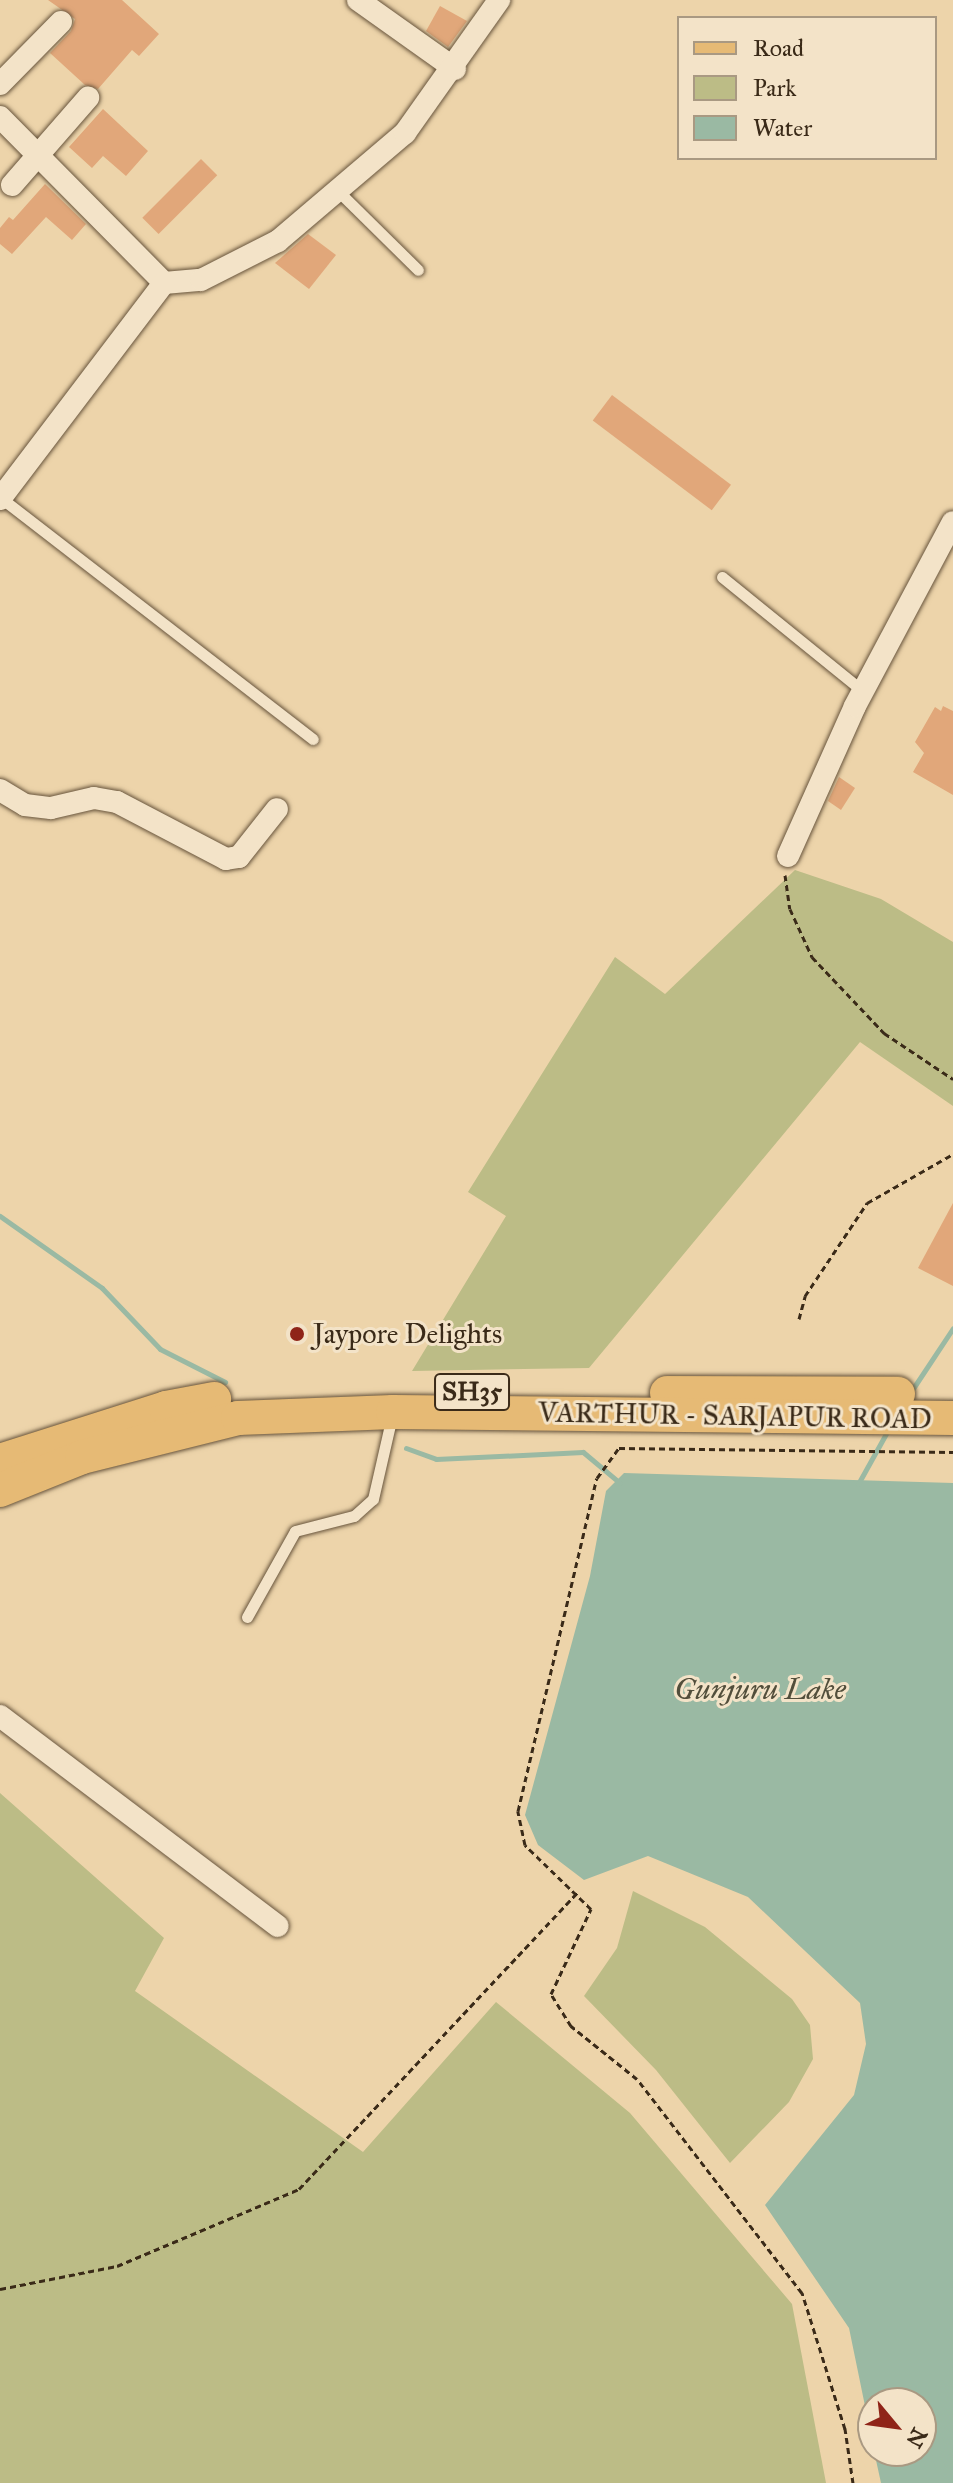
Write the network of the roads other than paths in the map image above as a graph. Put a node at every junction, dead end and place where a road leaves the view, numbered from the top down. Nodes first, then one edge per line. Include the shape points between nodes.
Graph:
1 (358, 0) edge
2 (494, 2) edge
3 (61, 22) dead end
4 (455, 69) junction
5 (0, 84) edge
6 (88, 98) dead end
7 (0, 117) edge
8 (37, 157) junction
9 (12, 185) dead end
10 (336, 188) junction
11 (418, 270) dead end
12 (164, 283) junction
13 (1, 498) edge
14 (953, 522) edge
15 (722, 577) dead end
16 (863, 691) junction
17 (313, 739) dead end
18 (0, 790) edge
19 (277, 809) dead end
20 (788, 856) road end
21 (953, 1394) edge
22 (393, 1412) junction
23 (953, 1418) edge
24 (0, 1461) edge
25 (0, 1490) edge
26 (247, 1617) dead end
27 (0, 1716) edge
28 (278, 1926) dead end

1 - 4 street
2 - 4 street
3 - 5 street
4 - 10 street via 405,133
6 - 8 street
7 - 8 street
8 - 9 street
8 - 12 street
10 - 11 lane
10 - 12 street via 278,241 201,280
12 - 13 street
13 - 17 lane
14 - 16 street
15 - 16 lane
16 - 20 street
18 - 19 street via 25,805 51,808 94,798 117,802 226,859 239,857
21 - 24 main road, VARTHUR - SARJAPUR ROAD / SH35 via 236,1395 166,1408
22 - 23 main road, VARTHUR - SARJAPUR ROAD / SH35
22 - 25 main road, VARTHUR - SARJAPUR ROAD / SH35 via 238,1418 175,1430 82,1457
22 - 26 lane via 373,1499 354,1516 295,1531
27 - 28 street

